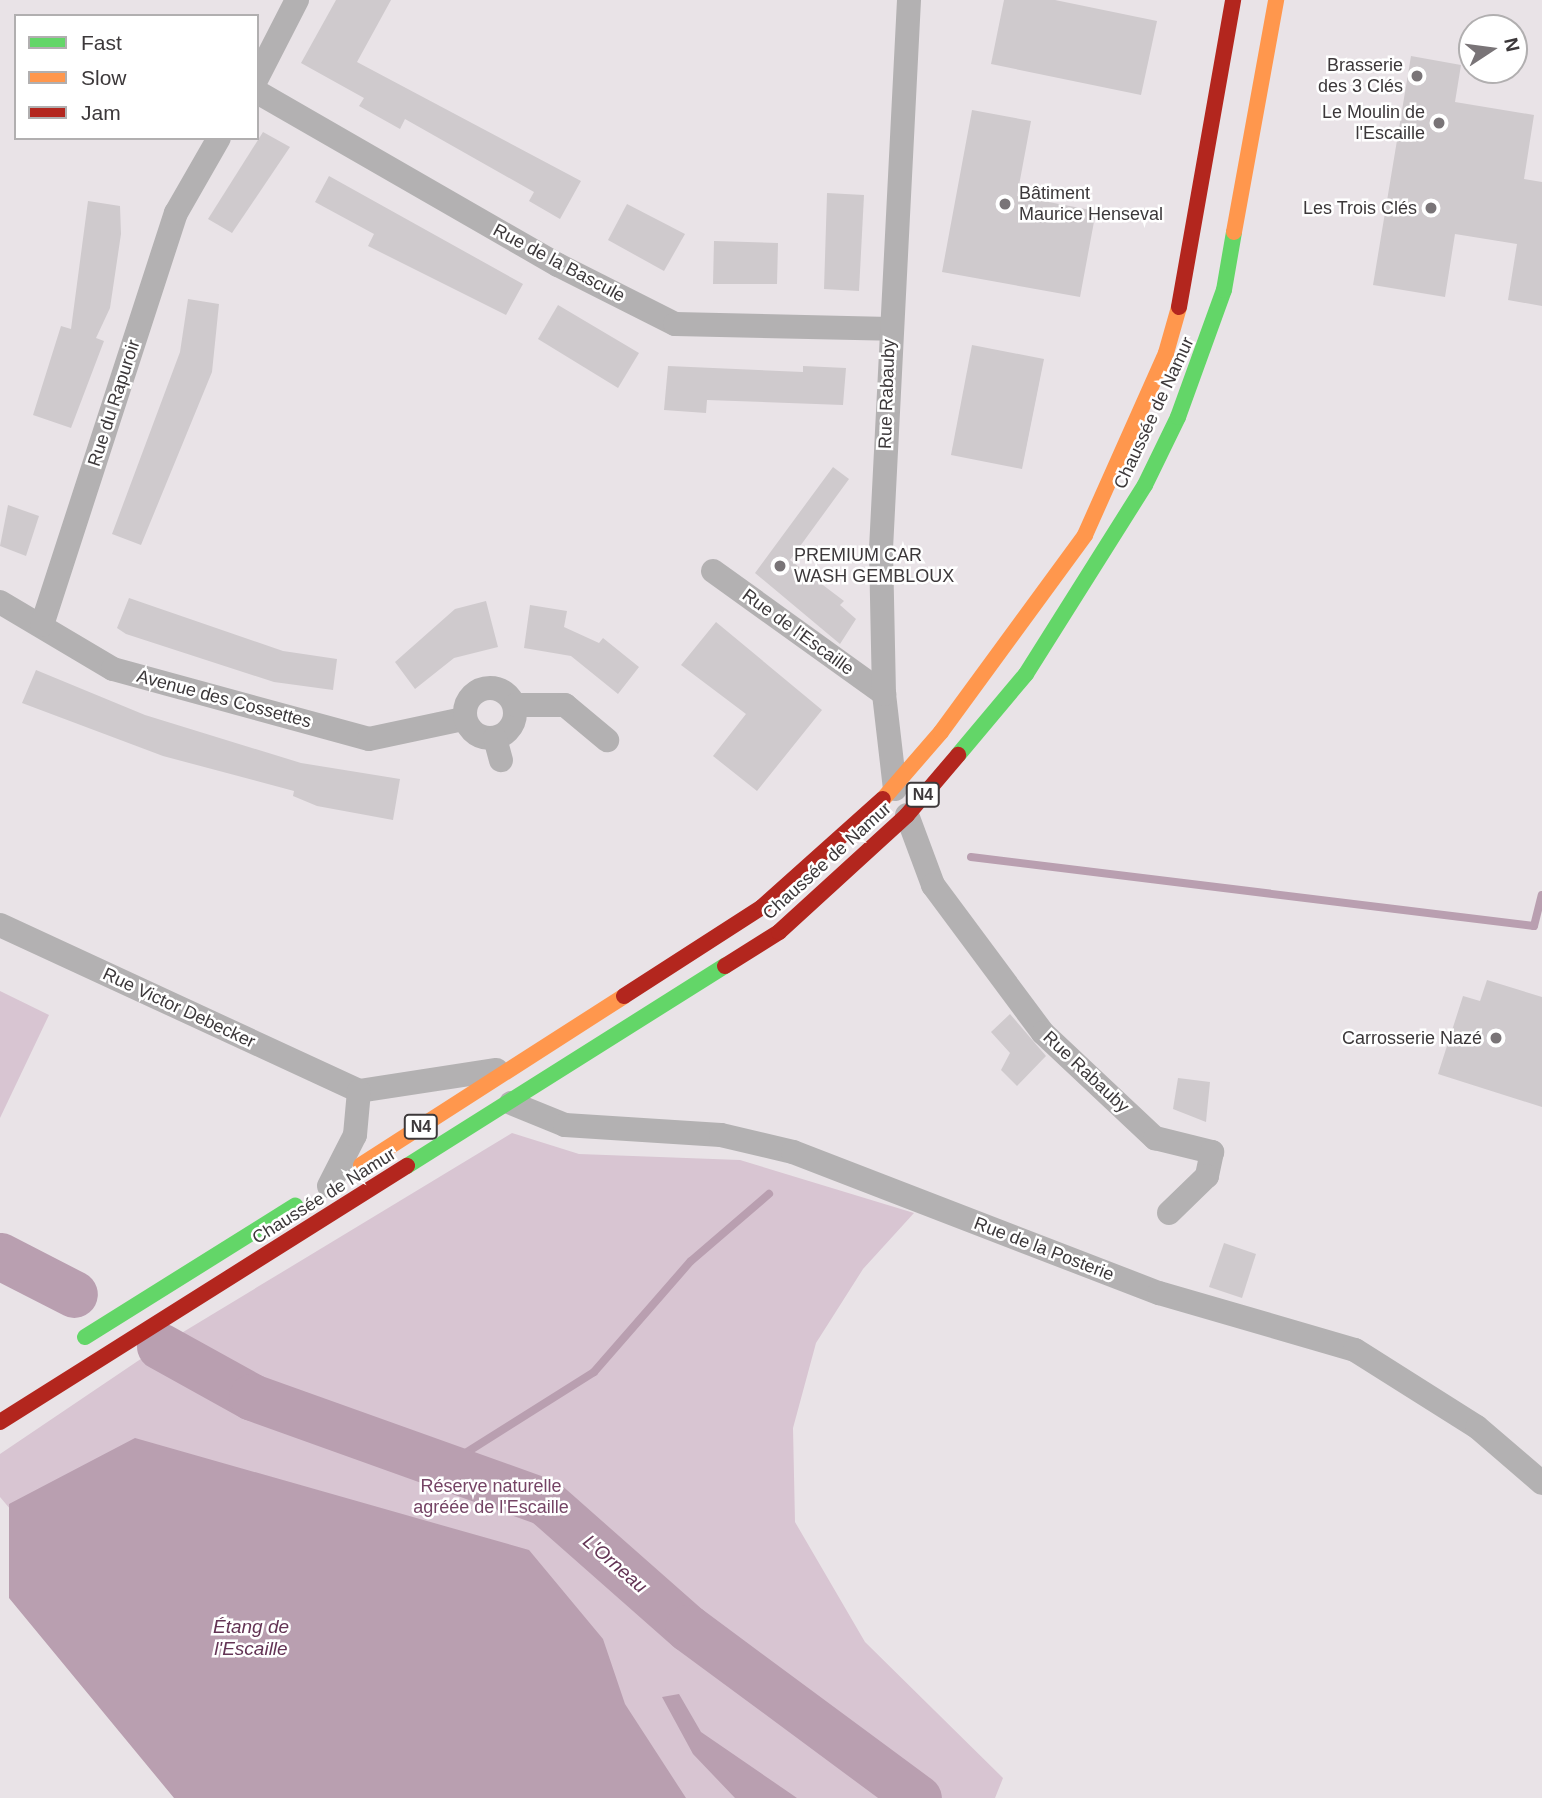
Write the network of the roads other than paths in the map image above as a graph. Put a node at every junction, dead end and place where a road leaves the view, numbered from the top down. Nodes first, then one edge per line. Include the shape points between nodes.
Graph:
1 (297, 0) edge
2 (909, 0) edge
3 (1233, 0) edge
4 (1276, 0) edge
5 (259, 74) edge
6 (259, 93) edge
7 (218, 140) edge
8 (890, 328) junction
9 (713, 571) dead end
10 (0, 602) edge
11 (42, 625) junction
12 (884, 694) junction
13 (515, 705) junction
14 (463, 719) junction
15 (607, 740) dead end
16 (895, 789) junction
17 (907, 815) junction
18 (0, 925) edge
19 (513, 1068) junction
20 (359, 1091) junction
21 (511, 1103) junction
22 (318, 1193) junction
23 (1170, 1213) dead end
24 (67, 1348) dead end
25 (0, 1422) edge
26 (1542, 1483) edge

1 - 5 street
2 - 8 street, Rue Rabauby
3 - 16 main road, Chaussée de Namur / N4 via 1188,278 1137,422 1085,536
4 - 17 main road, Chaussée de Namur / N4 via 1224,290 1178,416 1145,485 1026,674
6 - 8 street, Rue de la Bascule via 558,265 675,324
7 - 11 street, Rue du Rapuroir via 188,183
8 - 12 street, Rue Rabauby via 881,549
9 - 12 street, Rue de l'Escaille
10 - 11 street, Avenue des Cossettes
11 - 14 street, Avenue des Cossettes via 113,669 369,739
12 - 16 street, Rue Rabauby
13 - 14 street via 496,687 471,694
13 - 14 street via 515,719 498,750 475,735
13 - 15 street via 565,705
16 - 19 main road, Chaussée de Namur / N4 via 762,907
17 - 21 main road, Chaussée de Namur / N4 via 779,932
17 - 23 street, Rue Rabauby via 933,885 1043,1033 1155,1138 1212,1152 1207,1176
18 - 20 street, Rue Victor Debecker
19 - 20 street
19 - 22 main road, Chaussée de Namur / N4
20 - 22 street via 355,1135
21 - 25 main road, Chaussée de Namur / N4
21 - 26 street, Rue de la Posterie via 565,1125 721,1135 793,1152 1159,1293 1355,1350 1476,1427
22 - 24 main road, Chaussée de Namur / N4

